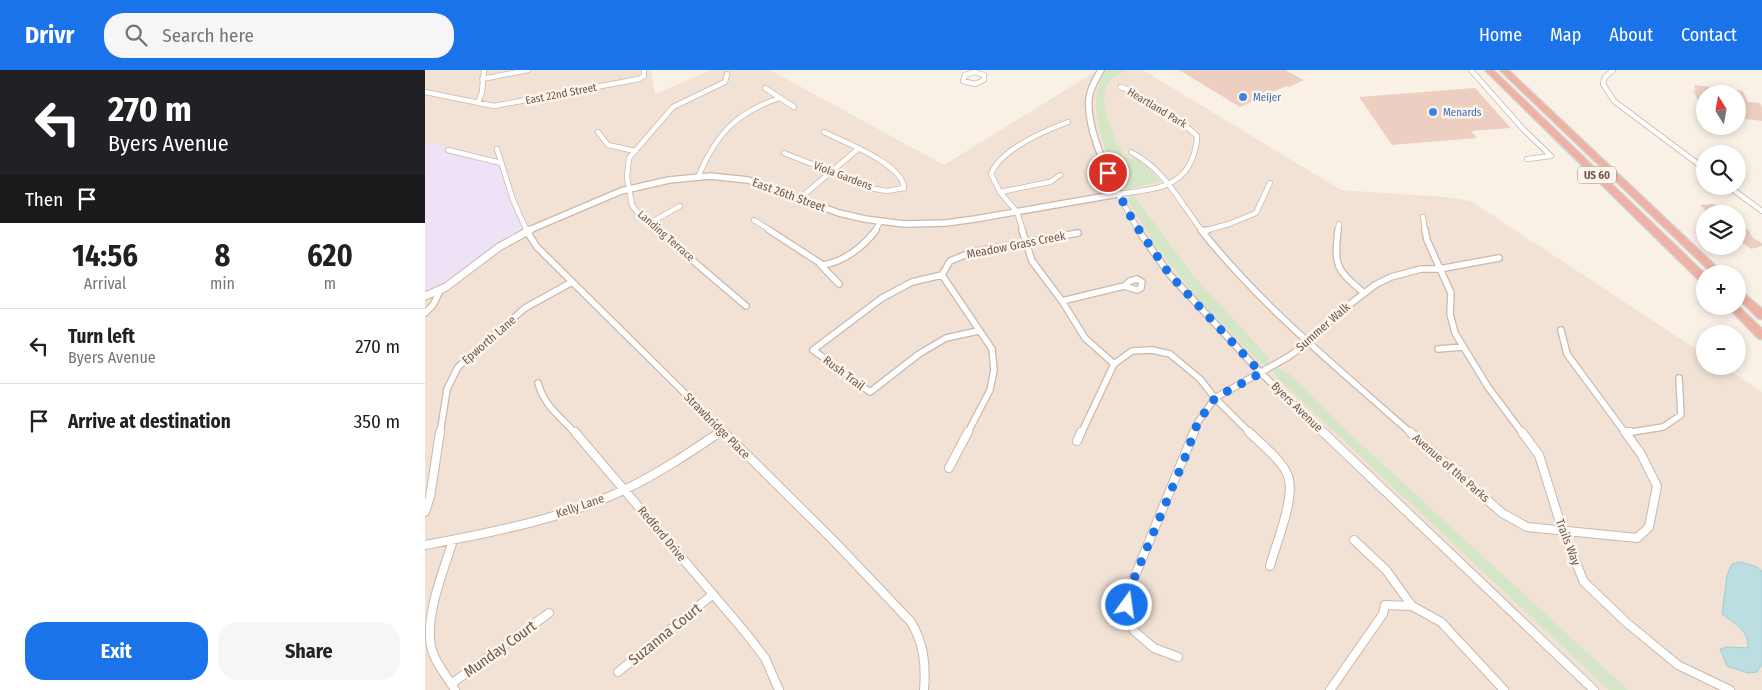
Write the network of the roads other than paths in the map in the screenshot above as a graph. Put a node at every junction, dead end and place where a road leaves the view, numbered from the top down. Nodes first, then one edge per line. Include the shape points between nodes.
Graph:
1 (484, 70) edge
2 (528, 70) edge
3 (644, 70) edge
4 (986, 70) edge
5 (1101, 70) edge
6 (1471, 70) edge
7 (1489, 70) edge
8 (1504, 70) edge
9 (1513, 70) edge
10 (1613, 70) edge
11 (727, 74) dead end
12 (981, 74) junction
13 (482, 79) junction
14 (1120, 87) dead end
15 (765, 88) dead end
16 (425, 92) edge
17 (779, 98) junction
18 (478, 103) junction
19 (794, 107) dead end
20 (1068, 122) dead end
21 (598, 132) dead end
22 (824, 132) dead end
23 (1574, 136) junction
24 (497, 149) dead end
25 (858, 149) junction
26 (447, 150) dead end
27 (635, 151) junction
28 (1131, 152) dead end
29 (783, 153) dead end
30 (1527, 160) dead end
31 (1696, 162) edge
32 (501, 163) junction
33 (831, 172) junction
34 (1060, 175) dead end
35 (698, 177) junction
36 (1270, 183) dead end
37 (1171, 185) junction
38 (627, 190) junction
39 (1001, 192) junction
40 (1118, 194) junction
41 (1740, 195) edge
42 (799, 199) junction
43 (680, 206) dead end
44 (1762, 211) edge
45 (1017, 212) junction
46 (1423, 217) dead end
47 (754, 220) dead end
48 (880, 222) junction
49 (650, 223) junction
50 (1339, 224) dead end
51 (525, 231) junction
52 (1202, 231) junction
53 (1078, 233) dead end
54 (1027, 243) junction
55 (1499, 258) dead end
56 (820, 264) junction
57 (1710, 265) edge
58 (1439, 269) junction
59 (1696, 271) edge
60 (942, 275) junction
61 (572, 282) junction
62 (839, 284) dead end
63 (1124, 286) dead end
64 (440, 291) junction
65 (1364, 293) junction
66 (425, 296) edge
67 (1746, 299) edge
68 (1062, 301) junction
69 (746, 306) dead end
70 (425, 313) edge
71 (1762, 314) edge
72 (1741, 315) edge
73 (1561, 330) dead end
74 (978, 331) junction
75 (1762, 335) edge
76 (1309, 342) junction
77 (1462, 347) junction
78 (1438, 349) dead end
79 (1114, 364) junction
80 (1261, 373) junction
81 (1679, 378) dead end
82 (539, 384) dead end
83 (1215, 398) junction
84 (722, 432) junction
85 (1626, 433) junction
86 (1077, 441) dead end
87 (949, 468) dead end
88 (625, 490) junction
89 (425, 512) edge
90 (1563, 532) junction
91 (453, 540) junction
92 (1354, 540) dead end
93 (425, 546) edge
94 (1270, 566) dead end
95 (713, 595) junction
96 (1412, 606) junction
97 (549, 613) dead end
98 (1177, 657) dead end
99 (618, 672) dead end
100 (1716, 686) edge
101 (453, 687) edge
102 (779, 690) edge
103 (924, 690) edge
104 (1330, 690) edge
105 (1504, 690) edge
106 (1595, 690) edge
107 (1730, 690) edge

1 - 13 street
2 - 13 street
3 - 18 street, East 22nd Street via 644,76 639,79 494,106
4 - 12 street
5 - 40 street, Byers Avenue via 1090,93 1089,106 1103,157
6 - 30 street via 1551,156
7 - 59 highway, US 60
8 - 23 highway, US 60
9 - 23 highway
10 - 31 street via 1603,84 1614,101
11 - 27 street via 725,82 673,107
12 - 12 street via 985,78 979,83 968,84 962,79 971,73
13 - 18 street
14 - 37 street, Heartland Park via 1131,90 1197,136 1197,147 1188,171
15 - 17 street
16 - 18 street, East 22nd Street
17 - 19 street
17 - 35 street via 748,113 722,134 709,152
20 - 39 street via 1051,128 994,165 991,174
21 - 27 street via 601,140 609,145
22 - 25 street
23 - 57 highway, US 60
24 - 32 street, Strawbridge Place
25 - 33 street
25 - 33 street, Viola Gardens via 897,173 904,188 875,189
26 - 32 street
27 - 38 street via 629,158
28 - 37 street, Avenue of the Parks via 1141,156
29 - 33 street, Viola Gardens
32 - 51 street, Strawbridge Place
33 - 42 street
34 - 39 street via 1044,184
35 - 38 street, East 26th Street via 655,182
35 - 42 street, East 26th Street via 748,180
36 - 52 street via 1257,213
37 - 40 street
37 - 52 street, Avenue of the Parks
38 - 49 street, Landing Terrace via 633,205
38 - 51 street, East 26th Street
39 - 45 street
40 - 45 street, East 26th Street
40 - 80 street, Byers Avenue via 1170,275
41 - 44 street
42 - 48 street, East 26th Street via 839,213
43 - 49 street
45 - 48 street, East 26th Street via 946,223
45 - 54 street
46 - 58 street, Trails Way via 1427,240
47 - 56 street
48 - 56 street via 862,247 831,264
49 - 69 street, Landing Terrace
50 - 65 street via 1335,267
51 - 61 street, Strawbridge Place
51 - 64 street, East 26th Street via 499,246
52 - 76 street, Avenue of the Parks via 1221,255
53 - 54 street, Meadow Grass Creek
54 - 60 street, Meadow Grass Creek via 969,253 950,261
54 - 68 street via 1032,261
55 - 58 street, Summer Walk
56 - 62 street
58 - 65 street, Summer Walk via 1395,275
58 - 77 street, Trails Way via 1451,293 1450,314
60 - 74 street
60 - 74 street, Rush Trail via 912,282 882,298 813,350 870,392 919,354 946,338
61 - 84 street, Strawbridge Place
61 - 89 street, Epworth Lane via 525,308 453,374 447,389
63 - 68 street
64 - 66 street, East 26th Street
64 - 70 street
65 - 76 street, Summer Walk
67 - 71 highway
68 - 79 street via 1085,338
72 - 75 highway
73 - 85 street, Avenue of the Parks via 1567,354
74 - 87 street via 991,349 994,370 990,390
76 - 80 street, Summer Walk
76 - 90 street, Avenue of the Parks via 1502,512 1527,527
77 - 78 street
77 - 90 street, Trails Way via 1539,455
79 - 83 street via 1132,351 1152,350 1170,354 1200,379
79 - 86 street
80 - 83 street, Summer Walk
80 - 106 street, Byers Avenue
81 - 85 street via 1681,415 1663,427
82 - 88 street, Redford Drive via 543,396 561,420
83 - 94 street via 1288,475 1291,493
83 - 98 street, Summer Walk via 1198,422 1125,600 1134,631 1154,648
84 - 88 street, Kelly Lane
84 - 103 street, Strawbridge Place via 834,540 911,622 922,642 926,666
85 - 90 street, Avenue of the Parks via 1657,486 1649,527 1637,538
88 - 91 street, Kelly Lane via 551,516
88 - 95 street, Redford Drive
90 - 100 street, Trails Way via 1581,576 1590,587 1678,665
91 - 93 street, Kelly Lane
91 - 101 street via 429,635 436,657
92 - 96 street via 1380,562
95 - 99 street, Suzanna Court
95 - 102 street, Redford Drive via 765,658
96 - 104 street via 1385,605 1383,614
96 - 105 street via 1441,622
97 - 101 street, Munday Court
100 - 107 street, Trails Way

